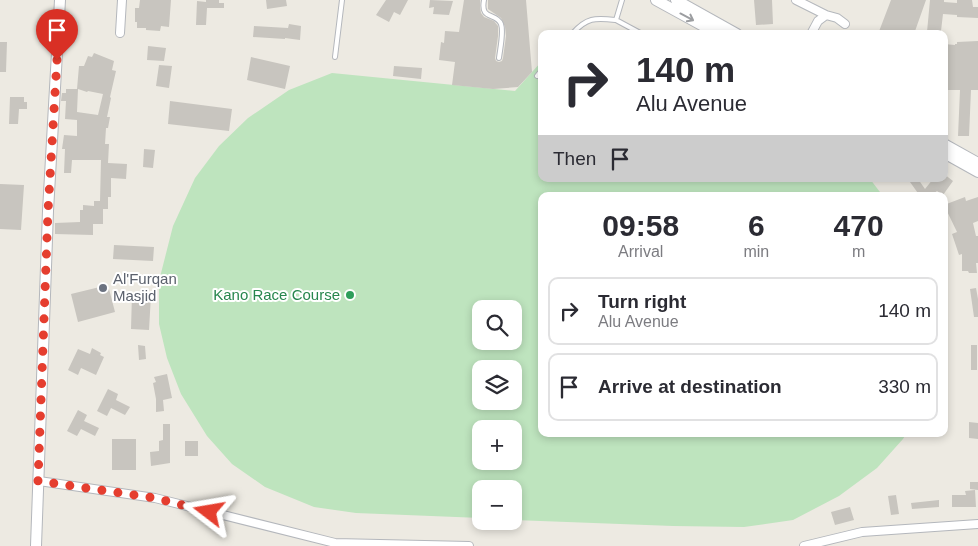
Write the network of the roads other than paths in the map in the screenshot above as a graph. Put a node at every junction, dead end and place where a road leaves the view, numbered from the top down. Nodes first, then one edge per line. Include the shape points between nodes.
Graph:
1 (60, 0) edge
2 (122, 0) edge
3 (342, 0) edge
4 (484, 0) edge
5 (622, 0) edge
6 (656, 0) edge
7 (676, 0) edge
8 (796, 0) edge
9 (826, 16) junction
10 (616, 20) junction
11 (845, 24) dead end
12 (576, 30) edge
13 (635, 30) edge
14 (711, 30) edge
15 (730, 30) edge
16 (813, 30) edge
17 (120, 33) dead end
18 (335, 56) dead end
19 (498, 58) dead end
20 (948, 146) edge
21 (948, 155) edge
22 (978, 163) edge
23 (978, 172) edge
24 (38, 481) junction
25 (978, 524) edge
26 (334, 544) edge
27 (36, 546) edge
28 (470, 546) edge
29 (804, 546) edge

1 - 24 street
2 - 17 street
3 - 18 lane
4 - 19 lane via 484,12 499,20 502,27
5 - 10 lane
6 -> 14 street
7 - 15 street
8 - 9 street
9 - 11 street
9 - 16 street via 818,21
10 - 12 lane via 596,18 586,21
10 - 13 lane
20 - 22 street
21 - 23 street
24 - 26 street via 155,498
24 - 27 street
25 - 29 street via 862,532
26 - 28 street

